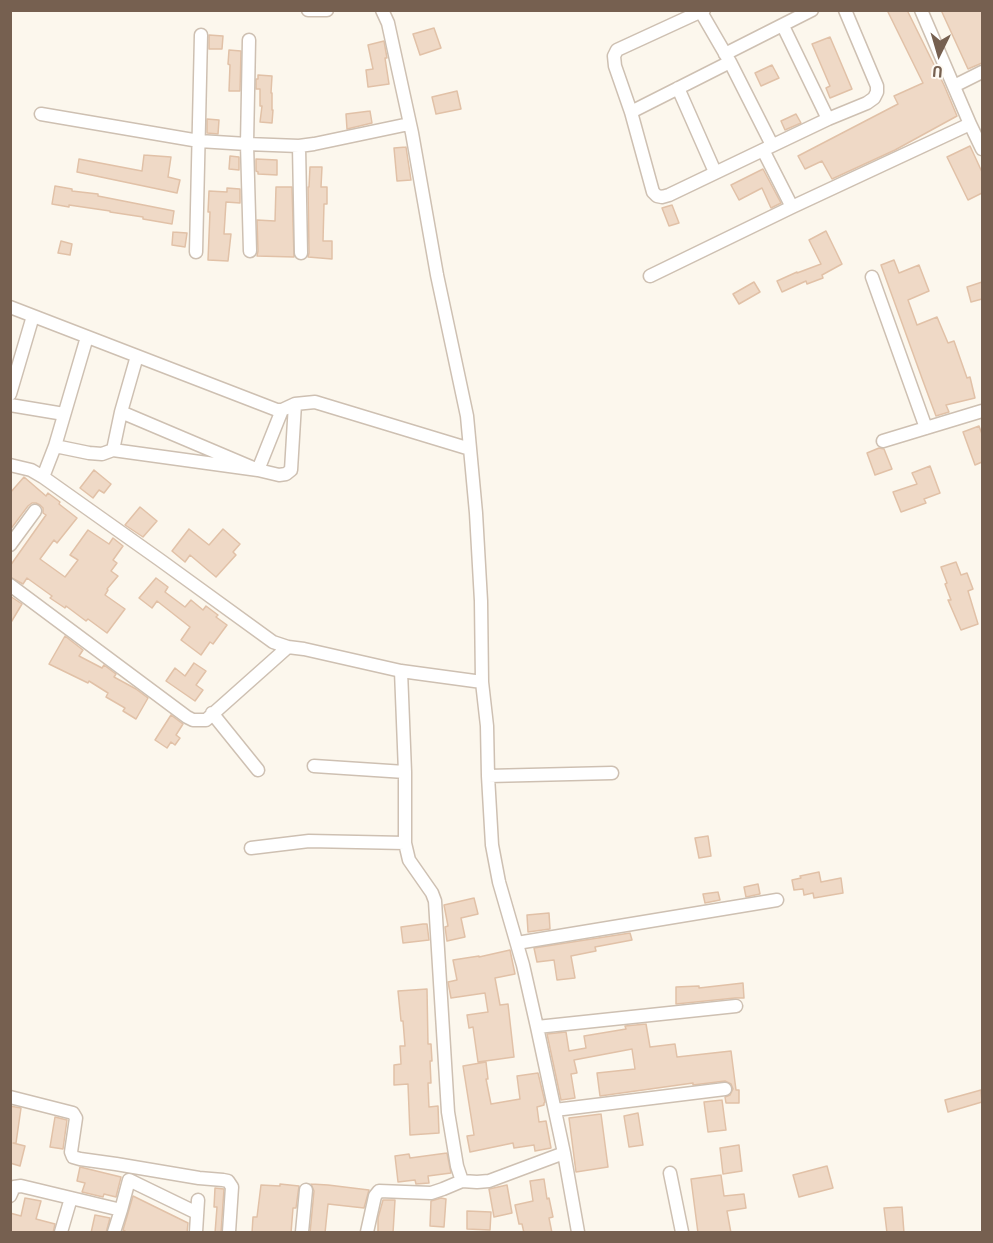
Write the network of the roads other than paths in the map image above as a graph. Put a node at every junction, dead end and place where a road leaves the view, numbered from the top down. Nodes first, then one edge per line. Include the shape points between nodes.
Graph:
1 (308, 10) edge
2 (327, 10) edge
3 (382, 10) edge
4 (812, 10) edge
5 (845, 10) edge
6 (921, 10) edge
7 (702, 11) edge
8 (783, 26) junction
9 (201, 35) dead end
10 (249, 40) dead end
11 (728, 58) junction
12 (982, 72) edge
13 (954, 86) junction
14 (678, 88) junction
15 (631, 112) junction
16 (41, 114) dead end
17 (828, 119) junction
18 (409, 124) junction
19 (970, 124) junction
20 (199, 141) junction
21 (247, 144) junction
22 (299, 146) junction
23 (768, 147) junction
24 (982, 149) edge
25 (715, 172) junction
26 (792, 207) junction
27 (250, 251) dead end
28 (196, 252) dead end
29 (301, 253) dead end
30 (650, 276) dead end
31 (872, 277) dead end
32 (10, 307) edge
33 (33, 316) junction
34 (87, 337) junction
35 (137, 356) junction
36 (10, 394) edge
37 (295, 404) junction
38 (10, 405) edge
39 (282, 410) junction
40 (982, 411) edge
41 (121, 412) junction
42 (64, 414) junction
43 (926, 428) junction
44 (883, 441) dead end
45 (55, 446) junction
46 (470, 449) junction
47 (113, 450) junction
48 (10, 465) edge
49 (258, 470) junction
50 (43, 477) junction
51 (35, 511) dead end
52 (10, 545) edge
53 (10, 585) edge
54 (288, 647) junction
55 (401, 671) junction
56 (482, 682) junction
57 (212, 713) junction
58 (314, 766) dead end
59 (258, 770) dead end
60 (405, 772) junction
61 (612, 773) dead end
62 (488, 776) junction
63 (405, 843) junction
64 (251, 848) dead end
65 (777, 900) dead end
66 (517, 942) junction
67 (736, 1006) dead end
68 (537, 1027) junction
69 (725, 1089) dead end
70 (10, 1097) edge
71 (555, 1110) junction
72 (564, 1153) junction
73 (670, 1173) dead end
74 (462, 1180) junction
75 (306, 1190) dead end
76 (10, 1196) edge
77 (71, 1198) junction
78 (198, 1200) dead end
79 (120, 1210) junction
80 (197, 1213) junction
81 (61, 1233) edge
82 (114, 1233) edge
83 (196, 1233) edge
84 (230, 1233) edge
85 (302, 1233) edge
86 (367, 1233) edge
87 (578, 1233) edge
88 (682, 1233) edge

1 - 2 street
3 - 18 street
4 - 8 street
5 - 17 street via 878,92 867,103
6 - 13 street
7 - 11 street
7 - 15 street via 617,50 615,66
8 - 11 street
8 - 17 street
9 - 20 street
10 - 21 street
11 - 14 street
11 - 23 street
12 - 13 street
13 - 19 street
14 - 15 street
14 - 25 street
15 - 25 street via 657,196 669,195
16 - 20 street
17 - 23 street
18 - 22 street
18 - 46 street via 467,416
19 - 24 street
19 - 26 street
20 - 21 street
20 - 28 street
21 - 22 street
21 - 27 street
22 - 29 street
23 - 25 street
23 - 26 street
26 - 30 street
31 - 43 street
32 - 33 street
33 - 34 street
33 - 36 street
34 - 35 street
34 - 42 street
35 - 39 street
35 - 41 street
37 - 39 street
37 - 46 street via 315,402
37 - 49 street via 291,470 279,475
38 - 42 street
39 - 49 street
40 - 43 street
41 - 47 street
41 - 49 street
42 - 45 street
43 - 44 street
45 - 47 street via 102,454
45 - 50 street
46 - 56 street
47 - 49 street
48 - 50 street
50 - 54 street via 273,642
51 - 52 street
53 - 57 street via 187,717 202,721
54 - 55 street
54 - 57 street
55 - 56 street
55 - 60 street
56 - 62 street
57 - 59 street
58 - 60 street
60 - 63 street
61 - 62 street
62 - 66 street via 492,845
63 - 64 street via 309,841
63 - 74 street via 409,860 435,901 448,1112
65 - 66 street
66 - 68 street
67 - 68 street
68 - 71 street
69 - 71 street
70 - 84 street via 73,1113 76,1118 71,1152 80,1160 228,1181 232,1187
71 - 72 street
72 - 74 street via 489,1181
72 - 87 street
73 - 88 street
74 - 86 street via 431,1193 379,1191
75 - 85 street
76 - 77 street via 14,1187 21,1186
77 - 79 street
77 - 81 street
78 - 80 street
79 - 80 street via 129,1180
79 - 82 street
80 - 83 street

